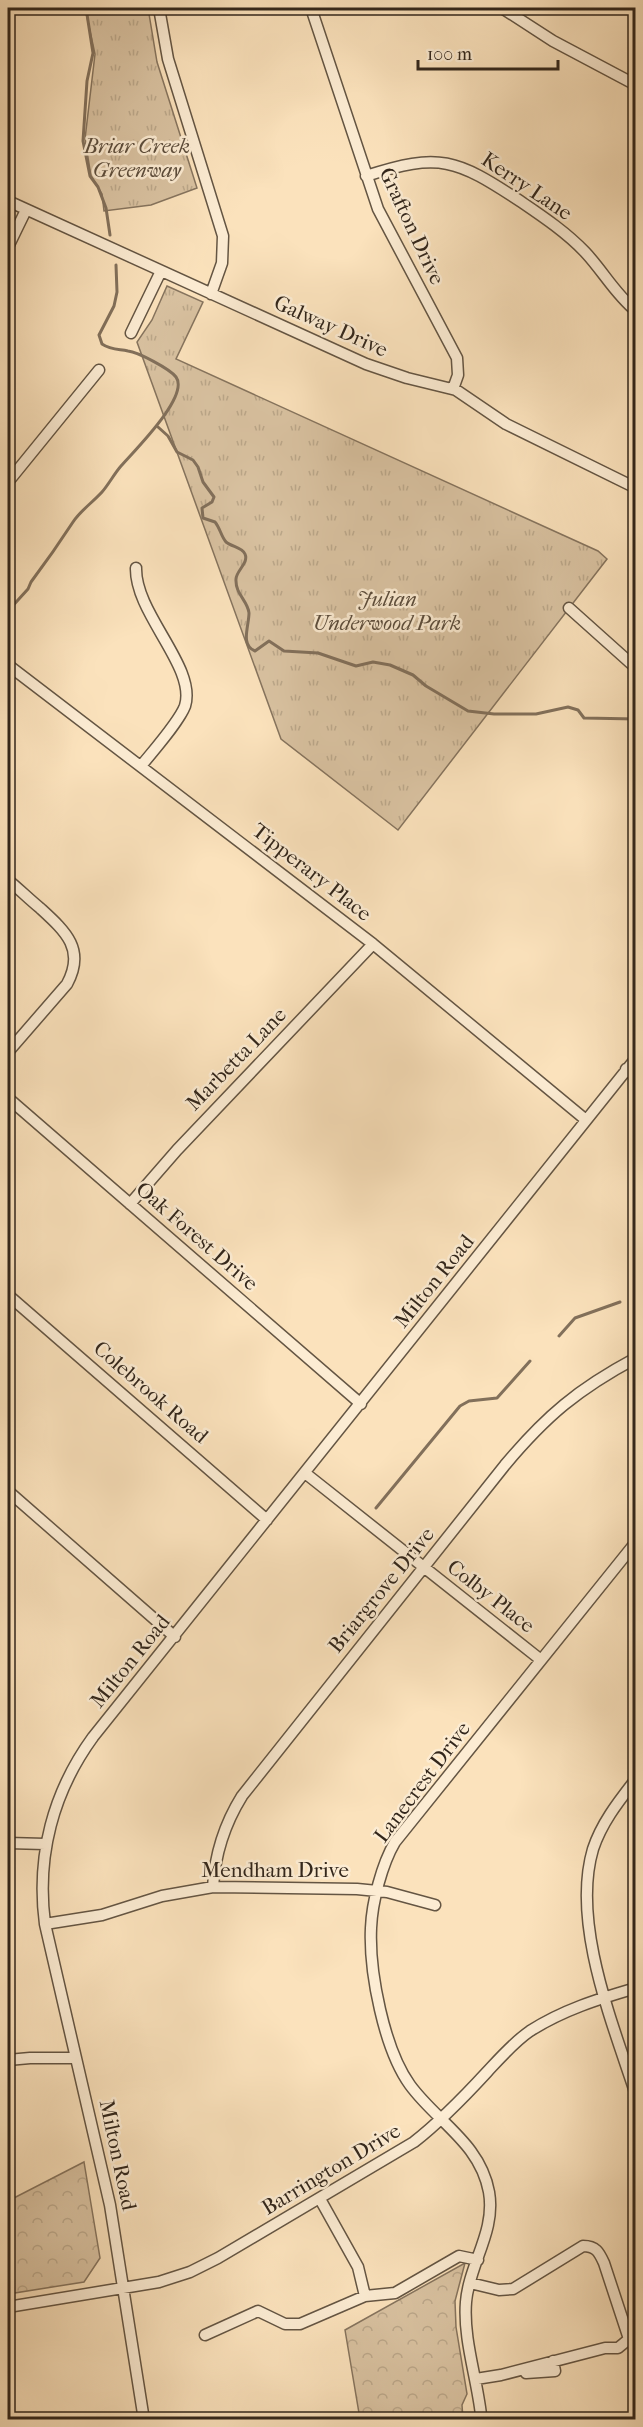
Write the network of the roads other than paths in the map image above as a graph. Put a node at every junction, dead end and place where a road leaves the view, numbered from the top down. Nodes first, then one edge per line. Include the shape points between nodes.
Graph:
1 (159, 8) edge
2 (311, 8) edge
3 (502, 8) edge
4 (636, 85) edge
5 (366, 176) junction
6 (8, 201) edge
7 (26, 210) junction
8 (8, 247) edge
9 (161, 271) junction
10 (211, 294) junction
11 (636, 311) edge
12 (131, 333) dead end
13 (99, 370) dead end
14 (453, 389) junction
15 (8, 482) edge
16 (636, 488) edge
17 (136, 568) dead end
18 (569, 609) dead end
19 (8, 664) edge
20 (636, 668) edge
21 (141, 766) junction
22 (8, 880) edge
23 (373, 944) junction
24 (8, 1052) edge
25 (636, 1058) edge
26 (626, 1069) junction
27 (636, 1077) edge
28 (8, 1098) edge
29 (586, 1120) junction
30 (130, 1204) junction
31 (8, 1295) edge
32 (636, 1358) edge
33 (361, 1404) junction
34 (305, 1473) junction
35 (8, 1491) edge
36 (267, 1520) junction
37 (636, 1542) edge
38 (424, 1568) junction
39 (175, 1637) junction
40 (540, 1660) junction
41 (636, 1779) edge
42 (8, 1843) edge
43 (45, 1844) junction
44 (213, 1887) junction
45 (378, 1891) junction
46 (435, 1905) dead end
47 (45, 1924) junction
48 (636, 1988) edge
49 (605, 1997) junction
50 (76, 2058) junction
51 (8, 2060) edge
52 (636, 2095) edge
53 (442, 2119) junction
54 (320, 2199) junction
55 (478, 2260) junction
56 (470, 2283) junction
57 (123, 2288) junction
58 (365, 2296) junction
59 (8, 2307) edge
60 (205, 2334) dead end
61 (476, 2379) junction
62 (483, 2417) edge
63 (144, 2420) edge

1 - 10 street via 168,59 223,236 222,263
2 - 5 street, Grafton Drive
3 - 4 street via 553,41
5 - 11 street, Kerry Lane via 418,162 454,165 478,174 532,209 584,251
5 - 14 street, Grafton Drive via 378,209 457,358 458,375
6 - 7 street, Galway Drive
7 - 8 street
7 - 9 street, Galway Drive
9 - 10 street, Galway Drive
9 - 12 street
10 - 14 street, Galway Drive via 380,370
13 - 15 street
14 - 16 street, Galway Drive via 506,424
17 - 21 street via 141,597 183,675 186,696 181,714
18 - 20 street
19 - 21 street, Tipperary Place
21 - 23 street, Tipperary Place
22 - 24 street via 65,932 75,960 67,984
23 - 29 street, Tipperary Place
23 - 30 street, Marbetta Lane
25 - 26 street, Milton Road
26 - 27 street
26 - 29 street, Milton Road
28 - 30 street, Oak Forest Drive
29 - 33 street, Milton Road
30 - 33 street, Oak Forest Drive
31 - 36 street, Colebrook Road
32 - 38 street, Briargrove Drive via 577,1393 534,1431
33 - 34 street, Milton Road
34 - 36 street, Milton Road
34 - 38 street, Colby Place
35 - 39 street
36 - 39 street, Milton Road
37 - 40 street, Lanecrest Drive
38 - 40 street, Colby Place
38 - 44 street, Briargrove Drive via 242,1796 219,1845
39 - 43 street, Milton Road via 74,1766 57,1803
40 - 45 street, Lanecrest Drive via 395,1842
41 - 49 street via 600,1832 587,1878 590,1940
42 - 43 street
43 - 47 street, Milton Road
44 - 45 street, Mendham Drive
44 - 47 street, Mendham Drive via 162,1896 102,1915
45 - 46 street, Mendham Drive
45 - 53 street, Lanecrest Drive via 370,1929 383,2023 400,2069
47 - 50 street, Milton Road
48 - 49 street, Barrington Drive
49 - 52 street
49 - 53 street, Barrington Drive via 566,2011 530,2032
50 - 51 street
50 - 57 street, Milton Road via 110,2205
53 - 54 street, Barrington Drive via 399,2152
53 - 55 street, Lanecrest Drive via 472,2149 485,2175 489,2222
54 - 57 street, Barrington Drive via 204,2266 174,2278
54 - 58 street via 358,2267
55 - 56 street, Lanecrest Drive
55 - 58 street via 459,2256 395,2293
56 - 61 street, Lanecrest Drive via 467,2325
56 - 61 street via 513,2289 583,2246 591,2246 598,2252 629,2339 618,2348
57 - 59 street, Barrington Drive
57 - 63 street, Milton Road
58 - 60 street via 300,2324 285,2324 258,2311
61 - 62 street, Lanecrest Drive

